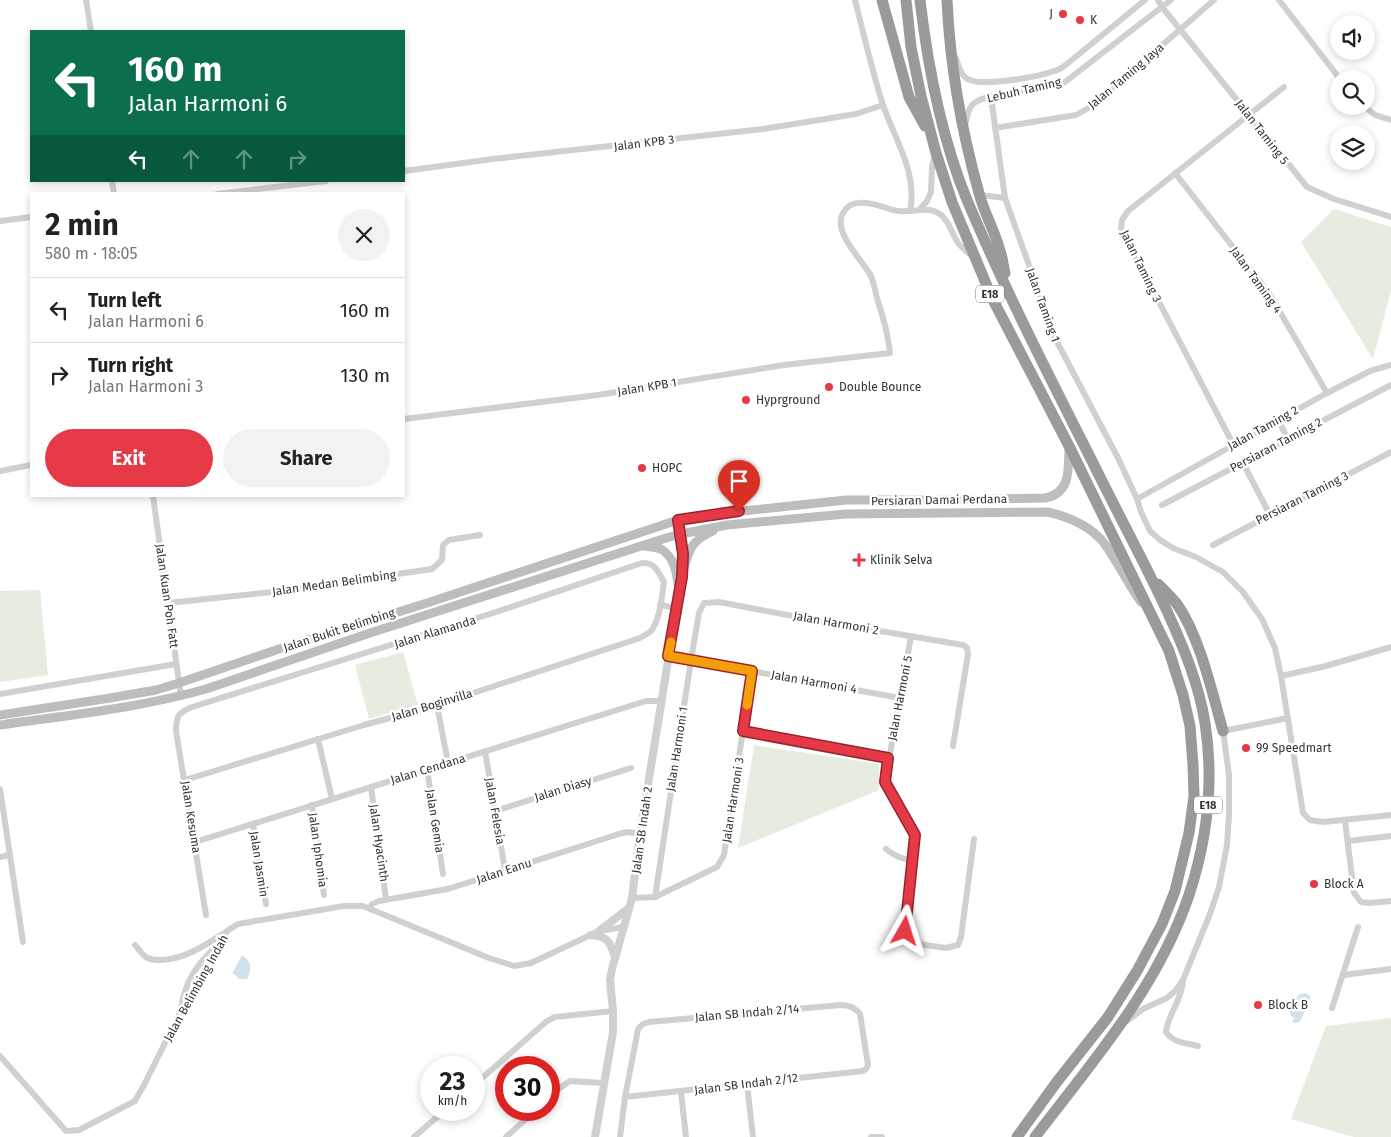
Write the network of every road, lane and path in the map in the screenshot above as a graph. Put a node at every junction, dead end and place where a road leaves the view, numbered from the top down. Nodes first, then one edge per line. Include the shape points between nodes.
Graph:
1 (86, 0) edge
2 (855, 0) edge
3 (882, 0) edge
4 (906, 0) edge
5 (920, 0) edge
6 (947, 0) edge
7 (1145, 0) edge
8 (1158, 0) edge
9 (1170, 0) edge
10 (1214, 0) edge
11 (1279, 0) edge
12 (1162, 7) junction
13 (1180, 29) junction
14 (91, 30) edge
15 (948, 33) junction
16 (1333, 70) edge
17 (1284, 87) dead end
18 (991, 97) junction
19 (883, 105) junction
20 (1249, 115) junction
21 (1375, 115) edge
22 (1391, 120) edge
23 (995, 128) junction
24 (930, 133) junction
25 (964, 135) junction
26 (936, 153) junction
27 (405, 171) edge
28 (1175, 173) junction
29 (318, 182) edge
30 (234, 192) edge
31 (980, 195) junction
32 (1005, 198) junction
33 (920, 209) junction
34 (910, 211) junction
35 (30, 217) edge
36 (1391, 217) edge
37 (0, 221) edge
38 (974, 258) junction
39 (1008, 292) junction
40 (1391, 365) edge
41 (1391, 385) edge
42 (1327, 393) junction
43 (405, 419) edge
44 (1278, 420) junction
45 (1288, 439) junction
46 (1233, 444) junction
47 (1069, 446) junction
48 (1391, 452) edge
49 (1243, 463) junction
50 (30, 466) edge
51 (0, 470) edge
52 (153, 497) edge
53 (1137, 499) junction
54 (1162, 506) dead end
55 (1270, 515) junction
56 (678, 520) junction
57 (727, 525) junction
58 (681, 534) junction
59 (480, 535) dead end
60 (1213, 545) dead end
61 (645, 546) junction
62 (1151, 575) junction
63 (682, 577) junction
64 (679, 592) junction
65 (168, 603) junction
66 (704, 603) joint
67 (660, 605) junction
68 (676, 608) junction
69 (1151, 613) junction
70 (911, 636) junction
71 (1391, 646) edge
72 (668, 656) junction
73 (691, 660) junction
74 (176, 664) junction
75 (752, 671) junction
76 (1281, 676) junction
77 (179, 683) junction
78 (0, 694) edge
79 (181, 696) junction
80 (900, 698) junction
81 (661, 701) junction
82 (437, 705) junction
83 (0, 714) edge
84 (176, 718) joint
85 (1288, 718) junction
86 (0, 725) edge
87 (743, 731) junction
88 (1223, 731) junction
89 (318, 739) junction
90 (953, 746) dead end
91 (485, 751) junction
92 (888, 758) junction
93 (448, 763) junction
94 (631, 768) dead end
95 (427, 769) junction
96 (185, 780) junction
97 (371, 787) junction
98 (0, 790) edge
99 (1, 799) edge
100 (332, 799) junction
101 (312, 805) junction
102 (495, 811) junction
103 (1391, 815) edge
104 (1345, 821) junction
105 (253, 824) junction
106 (640, 834) junction
107 (1391, 836) edge
108 (974, 839) dead end
109 (1348, 841) junction
110 (195, 842) junction
111 (886, 849) dead end
112 (9, 855) junction
113 (0, 857) edge
114 (912, 860) junction
115 (505, 870) junction
116 (443, 874) dead end
117 (324, 895) dead end
118 (654, 897) junction
119 (632, 898) junction
120 (386, 899) junction
121 (1391, 901) edge
122 (266, 904) dead end
123 (370, 908) junction
124 (630, 908) junction
125 (206, 915) dead end
126 (624, 927) junction
127 (1358, 928) dead end
128 (227, 931) junction
129 (599, 931) junction
130 (591, 935) junction
131 (22, 942) dead end
132 (135, 946) dead end
133 (615, 956) junction
134 (1391, 969) edge
135 (1343, 975) junction
136 (1183, 980) junction
137 (1159, 1001) junction
138 (1332, 1008) dead end
139 (613, 1011) junction
140 (1171, 1013) junction
141 (1121, 1025) junction
142 (1198, 1046) dead end
143 (0, 1056) edge
144 (866, 1069) joint
145 (485, 1075) edge
146 (604, 1083) junction
147 (747, 1084) junction
148 (560, 1089) edge
149 (681, 1092) junction
150 (625, 1097) junction
151 (432, 1121) edge
152 (524, 1121) edge
153 (414, 1137) edge
154 (506, 1137) edge
155 (594, 1137) edge
156 (620, 1137) edge
157 (686, 1137) edge
158 (753, 1137) edge
159 (871, 1137) edge
160 (882, 1137) edge
161 (1017, 1137) edge
162 (1035, 1137) edge

1 - 14 street
2 - 19 street
3 - 24 highway via 909,97
4 - 24 highway, E18 via 911,47
5 - 39 highway, E18 via 925,44 949,148 966,197
6 - 15 highway
7 - 15 street, Lebuh Taming via 1067,64 1038,75 990,82 969,80 960,72
8 - 12 street, Jalan Taming 5
9 - 12 street, Lebuh Taming
10 - 13 street, Jalan Taming Jaya
11 - 16 street
12 - 13 street, Jalan Taming 5
12 - 18 street, Lebuh Taming via 1065,82
13 - 20 street, Jalan Taming 5
13 - 23 street, Jalan Taming Jaya via 1092,106 1076,115
15 - 25 highway
17 - 20 street, Jalan Taming 3
18 - 23 street, Jalan Taming 1
18 - 25 street, Lebuh Taming via 973,104 967,115
19 - 27 street, Jalan KPB 3 via 856,114 763,129
19 - 34 street via 907,165 911,183
20 - 28 street, Jalan Taming 3
20 - 36 street, Jalan Taming 5 via 1306,188
21 - 22 street
23 - 32 street, Jalan Taming 1
24 - 26 highway, E18
25 - 31 highway
26 - 33 street via 931,192
26 - 38 highway, E18
28 - 42 street, Jalan Taming 4 via 1269,294
28 - 46 street, Jalan Taming 3 via 1128,210 1121,229
29 - 30 street
31 - 32 street
31 - 39 highway via 1000,251
32 - 53 street, Jalan Taming 1 via 1055,338
33 - 34 street
33 - 38 street via 940,214 959,244
34 - 43 street, Jalan KPB 1 via 862,203 846,208 841,216 842,232 871,276 889,336 890,353
35 - 37 street
38 - 47 highway, E18
39 - 62 highway, E18
40 - 42 street, Jalan Taming 2 via 1370,371
41 - 45 street, Persiaran Taming 2
42 - 44 street, Jalan Taming 2
44 - 45 street
44 - 46 street, Jalan Taming 2
45 - 49 street, Persiaran Taming 2
46 - 53 street, Jalan Taming 2
47 - 56 main road, Persiaran Damai Perdana via 1065,486 1053,497 846,500
47 - 69 highway, E18
48 - 55 street, Persiaran Taming 3
49 - 54 street, Persiaran Taming 2
49 - 55 street
50 - 51 street
52 - 65 street, Jalan Kuan Poh Fatt
53 - 76 street, Jalan Taming 1 via 1150,531 1160,540 1223,572 1243,592 1262,619 1275,648
55 - 60 street, Persiaran Taming 3
56 - 58 street, Jalan SB Indah 2
56 - 77 main road, Jalan Bukit Belimbing
57 - 58 main road, Persiaran Damai Perdana
57 - 63 main road via 703,535 694,543 688,552
57 - 69 main road, Persiaran Damai Perdana via 846,514 1048,512 1064,516 1092,531 1104,543 1132,590
58 - 61 main road, Jalan Bukit Belimbing
58 - 63 street, Jalan SB Indah 2
59 - 65 street, Jalan Medan Belimbing via 449,540 443,545 442,560 432,569
61 - 64 main road via 660,549 669,556 675,566
61 - 79 main road, Jalan Bukit Belimbing
62 - 88 highway via 1177,604 1188,625 1207,673
62 - 141 highway, E18 via 1182,645 1197,690 1205,723 1208,797 1204,835 1189,896 1150,979
63 - 64 street, Jalan SB Indah 2
64 - 68 street, Jalan SB Indah 2
65 - 74 street, Jalan Kuan Poh Fatt
66 - 70 street, Jalan Harmoni 2 via 719,602
66 - 73 street, Jalan Harmoni 1 via 699,613
67 - 68 street
67 - 82 street, Jalan Boginvilla via 655,624 640,638
67 - 84 street, Jalan Alamanda via 664,582 655,566 642,563 493,614 192,706
68 - 72 street, Jalan SB Indah 2
69 - 161 highway, E18 via 1169,651 1190,726 1194,796 1183,860 1162,924 1137,971 1108,1017
70 - 80 street, Jalan Harmoni 5
70 - 90 street, Jalan Harmoni 2 via 967,648
71 - 76 street
72 - 73 street, Jalan Harmoni 4
72 - 81 street, Jalan SB Indah 2
73 - 75 street, Jalan Harmoni 4
73 - 118 street, Jalan Harmoni 1
74 - 77 street, Jalan Kuan Poh Fatt
74 - 78 street
75 - 80 street, Jalan Harmoni 4
75 - 87 street, Jalan Harmoni 3
76 - 85 street, Jalan Taming 1
77 - 79 street, Jalan Kuan Poh Fatt
77 - 83 main road, Jalan Bukit Belimbing via 110,698
79 - 86 main road, Jalan Bukit Belimbing
80 - 92 street, Jalan Harmoni 5
81 - 91 street, Jalan Cendana via 646,701
81 - 106 street, Jalan SB Indah 2
82 - 89 street, Jalan Boginvilla
82 - 93 street
84 - 96 street, Jalan Kesuma
85 - 88 street
85 - 104 street, Jalan Taming 1 via 1303,813 1310,820
87 - 92 street
87 - 118 street, Jalan Harmoni 3 via 724,855 717,867
88 - 136 street via 1229,775 1227,845 1219,887
89 - 96 street, Jalan Boginvilla
89 - 100 street
91 - 93 street, Jalan Cendana
91 - 102 street, Jalan Felesia
92 - 114 street, Jalan Harmoni 5 via 885,782 915,835
93 - 95 street, Jalan Cendana
94 - 102 street, Jalan Diasy
95 - 97 street, Jalan Cendana
95 - 116 street, Jalan Gemia
96 - 110 street, Jalan Kesuma
97 - 100 street, Jalan Cendana
97 - 120 street, Jalan Hyacinth
98 - 99 street
99 - 112 street
100 - 101 street, Jalan Cendana
101 - 105 street, Jalan Cendana
101 - 117 street, Jalan Iphomia
102 - 115 street, Jalan Felesia
103 - 104 street, Jalan Taming 1
104 - 109 street
105 - 110 street, Jalan Cendana
105 - 122 street, Jalan Jasmin
106 - 115 street, Jalan Eanu via 622,833
106 - 119 street, Jalan SB Indah 2
107 - 109 street
108 - 114 street, Jalan Harmoni 5 via 958,945 946,948 911,943 907,938
109 - 121 street via 1354,893 1361,902
110 - 125 street, Jalan Kesuma
111 - 114 street via 894,856
112 - 113 street
112 - 131 street
115 - 120 street, Jalan Eanu via 448,889
118 - 119 street, Jalan Harmoni 3
119 - 124 street, Jalan SB Indah 2
120 - 123 street, Jalan Eanu via 372,904
123 - 128 street, Jalan Belimbing Indah via 344,906 238,924
123 - 130 street, Jalan Belimbing Indah via 514,966 530,963
124 - 126 street, Jalan SB Indah 2
124 - 129 street
126 - 129 street, Jalan Belimbing Indah
126 - 133 street, Jalan SB Indah 2
127 - 135 street
128 - 132 street via 204,946 171,960 146,958
128 - 143 street, Jalan Belimbing Indah via 135,1101 79,1130 66,1131
129 - 130 street, Jalan Belimbing Indah
130 - 133 street via 606,938
133 - 139 street, Jalan SB Indah 2 via 610,980
134 - 135 street
135 - 138 street
136 - 137 street via 1167,998
136 - 140 street via 1182,991
137 - 140 street via 1169,1006
137 - 141 street
139 - 145 street via 555,1017 547,1021
139 - 146 street, Jalan SB Indah 2 via 613,1032
140 - 142 street via 1166,1024 1170,1038
141 - 162 highway, E18
144 - 147 street, Jalan SB Indah 2/12
144 - 150 street, Jalan SB Indah 2/14 via 860,1014 849,1005 649,1022 638,1028
146 - 148 street via 570,1082
146 - 155 street, Jalan SB Indah 2
147 - 149 street, Jalan SB Indah 2/12
147 - 158 street
149 - 150 street, Jalan SB Indah 2/12
149 - 157 street
150 - 156 street
151 - 153 street
152 - 154 street
159 - 160 street

